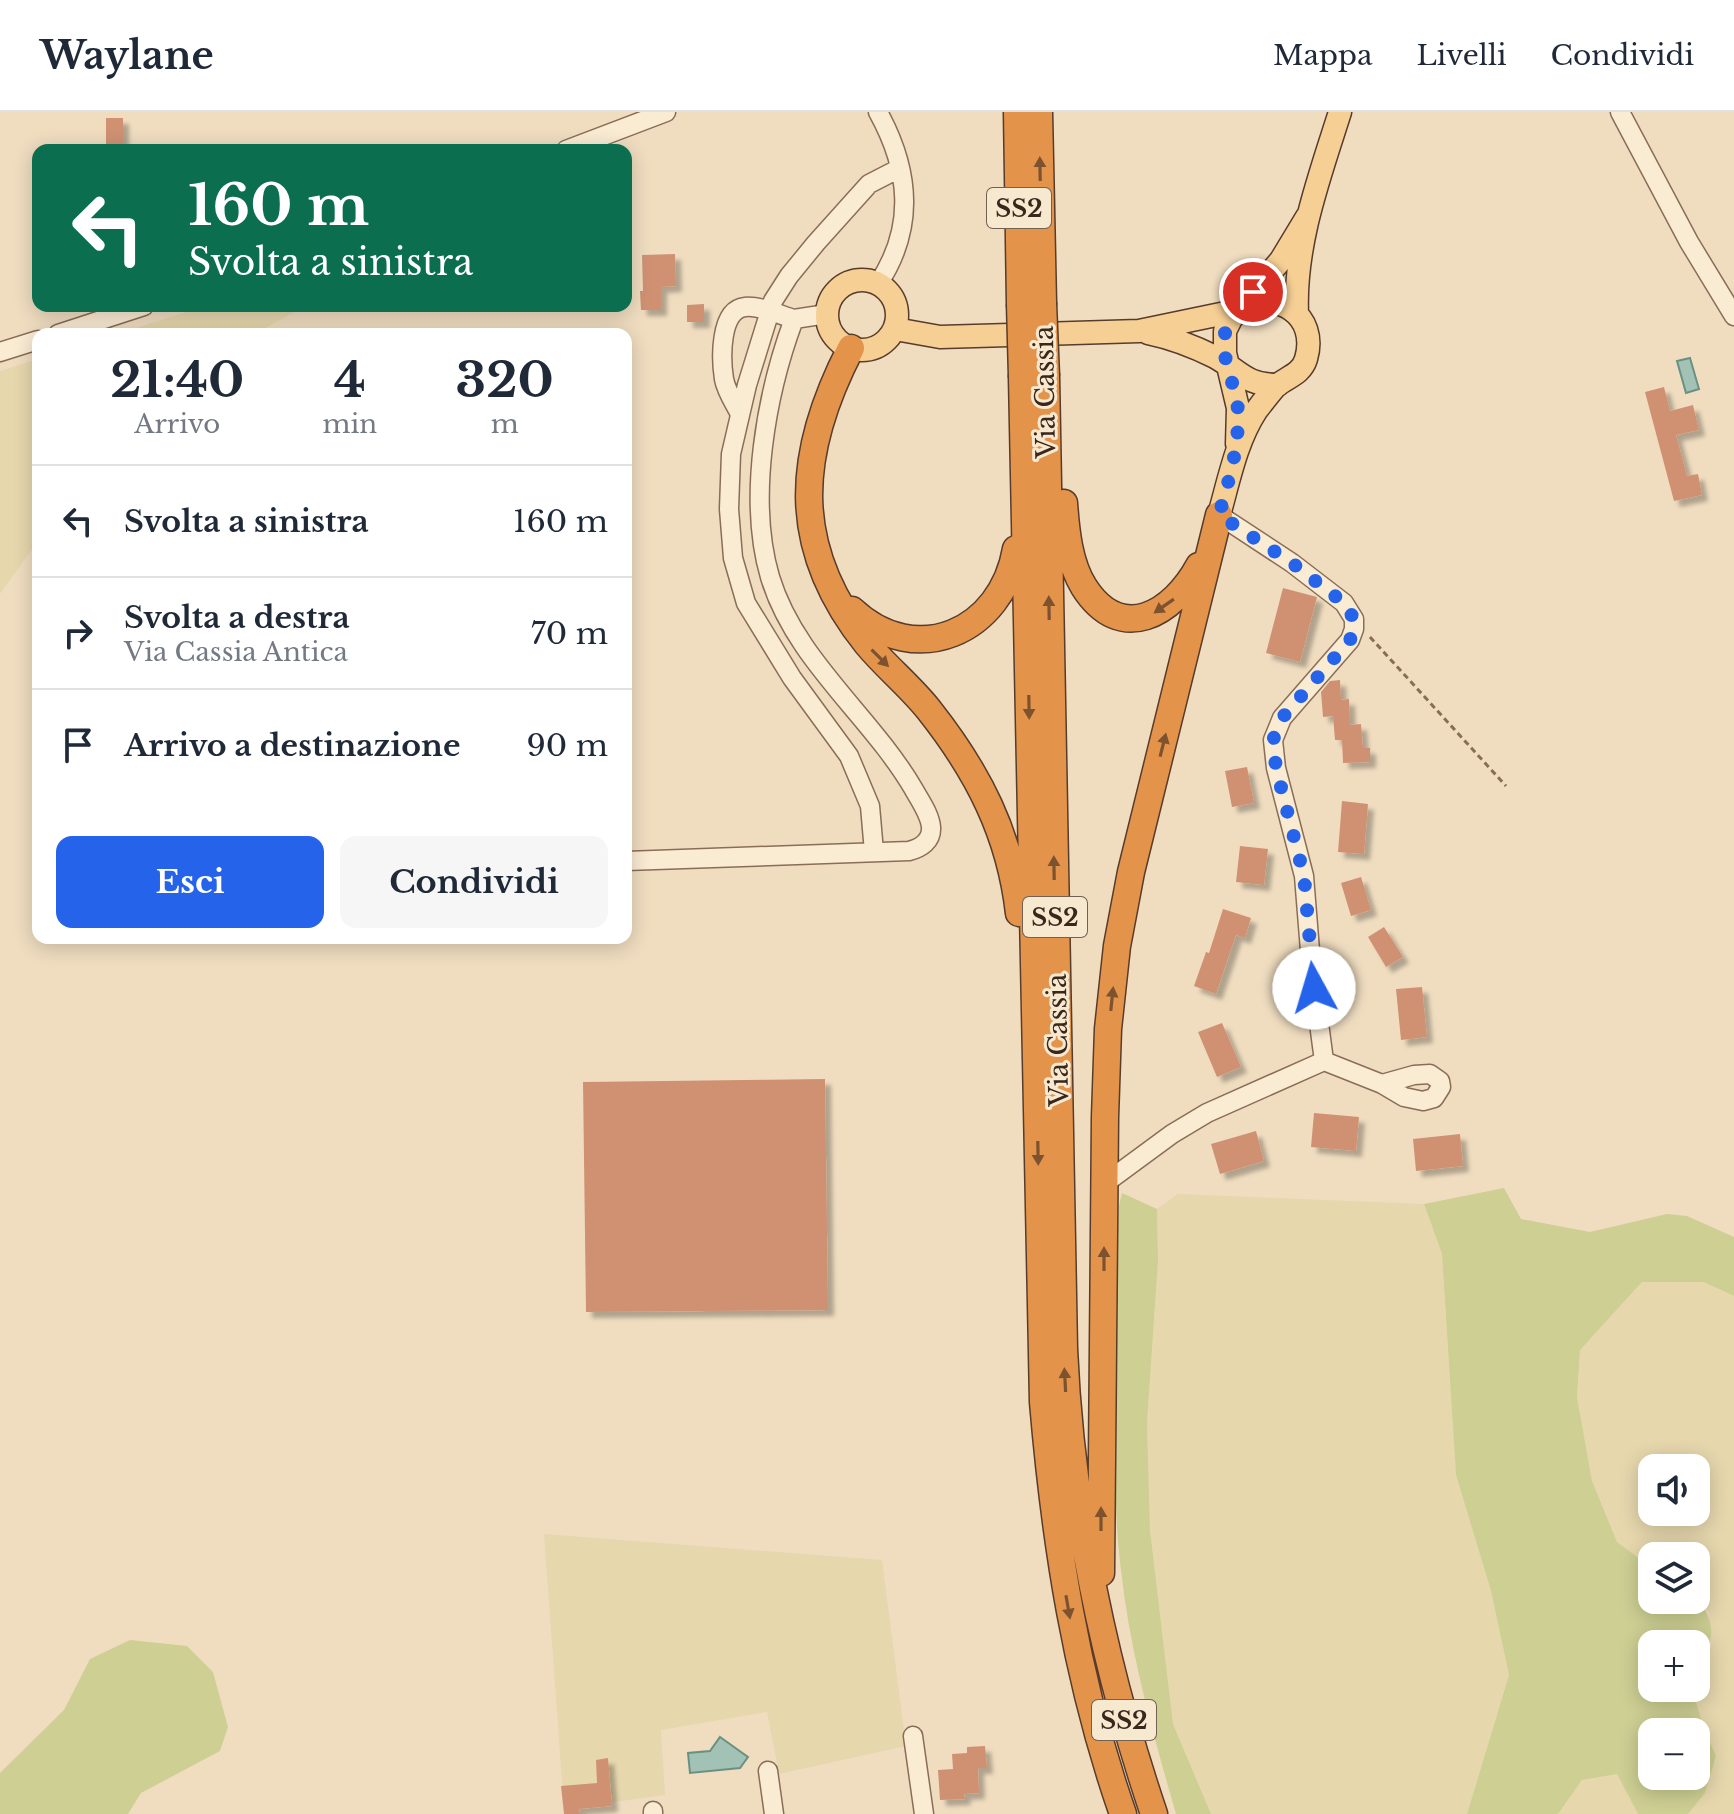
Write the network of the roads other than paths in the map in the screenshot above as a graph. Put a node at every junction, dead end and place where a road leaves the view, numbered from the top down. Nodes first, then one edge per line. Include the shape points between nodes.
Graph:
1 (666, 112) edge
2 (878, 112) edge
3 (1017, 112) edge
4 (1039, 112) edge
5 (1340, 112) edge
6 (1620, 112) edge
7 (582, 144) edge
8 (900, 168) junction
9 (1307, 217) junction
10 (878, 284) junction
11 (1032, 303) junction
12 (1240, 310) junction
13 (126, 312) edge
14 (768, 312) junction
15 (827, 314) junction
16 (1297, 314) junction
17 (1734, 316) edge
18 (794, 319) junction
19 (76, 328) edge
20 (895, 329) junction
21 (1139, 331) junction
22 (32, 342) edge
23 (851, 348) junction
24 (0, 352) edge
25 (1228, 365) junction
26 (1034, 376) junction
27 (1278, 385) junction
28 (740, 414) junction
29 (1237, 449) junction
30 (1022, 482) junction
31 (1219, 515) junction
32 (1210, 545) junction
33 (835, 595) junction
34 (874, 852) junction
35 (632, 861) edge
36 (1035, 991) junction
37 (1324, 1061) junction
38 (1382, 1084) dead end
39 (1105, 1144) junction
40 (1137, 1161) junction
41 (1104, 1184) junction
42 (1101, 1625) junction
43 (913, 1736) dead end
44 (768, 1771) dead end
45 (774, 1814) edge
46 (924, 1814) edge
47 (1123, 1814) edge
48 (1154, 1814) edge

1 - 7 street
2 - 8 street
3 - 11 highway, Via Cassia / SS2
11 -> 4 highway, Via Cassia / SS2
5 - 9 main road
6 - 17 street
8 - 10 street via 904,226
8 - 14 street via 875,179 846,209 789,276
9 - 12 main road via 1281,260
9 - 16 main road
10 - 15 main road via 863,280 844,285
10 - 20 main road via 894,302
11 - 26 highway, Via Cassia / SS2, bridge
12 - 16 main road via 1268,301
12 - 21 main road
12 - 25 main road via 1225,331
13 - 19 street
14 - 18 street
14 - 28 street
14 - 28 street via 743,307 732,312 725,326 724,381
15 - 18 street
15 - 23 main road via 832,333
16 - 27 main road via 1307,334 1306,358 1296,374
18 - 34 street via 780,360 765,446 763,544 773,587 794,629 904,773 931,824 928,841 919,847
20 - 21 main road via 940,337
20 - 23 main road via 877,347
21 - 25 main road via 1177,339
22 - 24 street
23 - 33 highway via 823,409 810,465 811,528
25 - 27 main road via 1253,383
25 - 29 main road via 1238,408
26 - 30 highway, Via Cassia / SS2
32 -> 26 highway via 1187,587 1167,606 1143,619 1106,612 1084,586 1066,538 1056,404
42 -> 26 highway, Via Cassia / SS2 via 1074,1485 1064,1349
27 - 29 main road
28 - 34 street via 731,454 729,509 733,558 746,603 849,756 870,806
29 - 31 main road
30 - 33 highway via 1008,580 992,606 960,630 930,639 893,636 870,625
30 -> 36 highway, Via Cassia / SS2
31 - 32 highway
31 - 37 street via 1344,603 1354,619 1350,640 1282,718 1273,740 1304,876
39 -> 32 highway via 1108,1029 1121,921
33 -> 36 highway via 869,647 947,733 989,802 1012,866
34 - 35 street
36 -> 47 highway, Via Cassia / SS2 via 1040,1347 1053,1512 1073,1631
37 - 38 street
37 - 40 street via 1207,1113
39 - 40 street
39 - 41 highway
40 - 41 street
42 -> 41 highway
42 - 48 highway, Via Cassia / SS2
43 - 46 street
44 - 45 street

